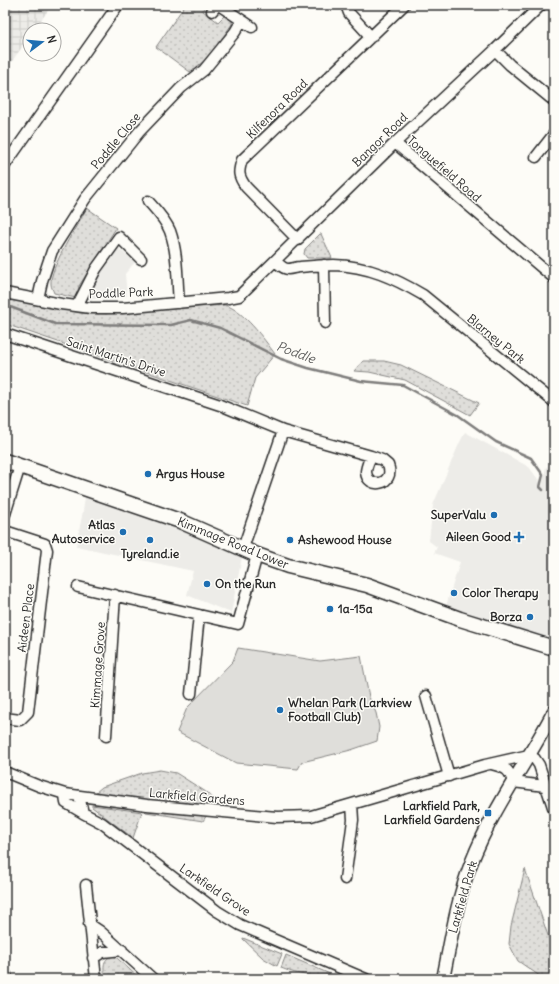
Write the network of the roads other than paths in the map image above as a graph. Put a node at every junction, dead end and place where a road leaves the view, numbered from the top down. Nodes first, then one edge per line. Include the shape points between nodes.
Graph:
1 (118, 5) edge
2 (346, 5) edge
3 (404, 5) edge
4 (541, 5) edge
5 (216, 7) edge
6 (242, 20) junction
7 (252, 27) dead end
8 (371, 37) junction
9 (495, 50) junction
10 (554, 101) edge
11 (554, 134) edge
12 (395, 143) junction
13 (536, 157) dead end
14 (5, 165) edge
15 (148, 200) dead end
16 (298, 240) junction
17 (140, 259) dead end
18 (275, 261) junction
19 (324, 265) junction
20 (554, 278) edge
21 (5, 293) edge
22 (239, 296) joint
23 (38, 299) junction
24 (179, 303) junction
25 (77, 306) junction
26 (325, 323) dead end
27 (5, 334) edge
28 (554, 402) edge
29 (283, 431) junction
30 (371, 456) dead end
31 (5, 461) edge
32 (20, 466) junction
33 (5, 514) edge
34 (5, 531) edge
35 (243, 548) junction
36 (257, 555) junction
37 (78, 587) dead end
38 (115, 595) junction
39 (199, 614) junction
40 (554, 648) edge
41 (191, 694) dead end
42 (426, 696) dead end
43 (554, 711) edge
44 (5, 718) edge
45 (106, 736) dead end
46 (528, 755) junction
47 (492, 764) junction
48 (5, 772) edge
49 (449, 776) junction
50 (513, 782) junction
51 (545, 786) junction
52 (65, 794) junction
53 (79, 796) junction
54 (352, 804) junction
55 (554, 810) edge
56 (83, 813) junction
57 (345, 879) dead end
58 (86, 885) dead end
59 (89, 924) junction
60 (122, 950) junction
61 (93, 958) junction
62 (96, 979) edge
63 (153, 979) edge
64 (366, 979) edge
65 (443, 979) edge

1 - 14 street
2 - 8 street via 349,13
3 - 8 street, Kilfenora Road
4 - 9 street, Bangor Road
5 - 6 street
6 - 7 street
6 - 23 street, Poddle Close via 204,70 181,88 139,132 85,200 52,251
8 - 16 street, Kilfenora Road via 242,160 240,180
9 - 10 street
9 - 12 street, Bangor Road
11 - 13 street
12 - 16 street, Bangor Road
12 - 20 street, Tonguefield Road
15 - 24 street via 153,213 163,218 170,230 174,245
16 - 18 street, Bangor Road
17 - 25 street via 119,237 96,269
18 - 19 street, Blarney Park via 287,269
18 - 22 street, Bangor Road
19 - 26 street
19 - 28 street, Blarney Park via 348,266 381,273 401,282 422,295
21 - 23 street, Poddle Park
22 - 24 street, Poddle Park
23 - 25 street, Poddle Park
24 - 25 street, Poddle Park via 123,308
27 - 29 street, Saint Martin's Drive via 220,405
29 - 30 street, Saint Martin's Drive
29 - 35 street
31 - 32 main road, Kimmage Road Lower
32 - 33 street
32 - 35 main road, Kimmage Road Lower via 180,521
34 - 44 street, Aideen Place via 45,544 47,550 28,712 20,720
35 - 36 main road, Kimmage Road Lower
36 - 39 street via 238,624
36 - 40 main road, Kimmage Road Lower via 288,566 367,585 460,619
37 - 38 street
38 - 39 street
38 - 45 street, Kimmage Grove
39 - 41 street
42 - 49 street
43 - 46 street, Larkfield Park
46 - 47 street, Larkfield Gardens
46 - 50 street, Larkfield Park
46 - 51 street via 539,765
47 - 49 street, Larkfield Gardens
47 - 50 street via 510,773
48 - 52 street, Larkfield Gardens
49 - 54 street, Larkfield Gardens
50 - 51 street
50 - 65 street, Larkfield Park via 482,838 472,862 463,888
51 - 55 street
52 - 53 street, Larkfield Gardens
52 - 56 street, Larkfield Grove via 66,803
53 - 54 street, Larkfield Gardens via 147,806 277,817 311,816
53 - 56 street
54 - 57 street via 353,820
56 - 64 street, Larkfield Grove via 102,824 199,898 240,925
58 - 59 street
59 - 60 street
59 - 61 street
60 - 61 street via 103,952
60 - 63 street
61 - 62 street

